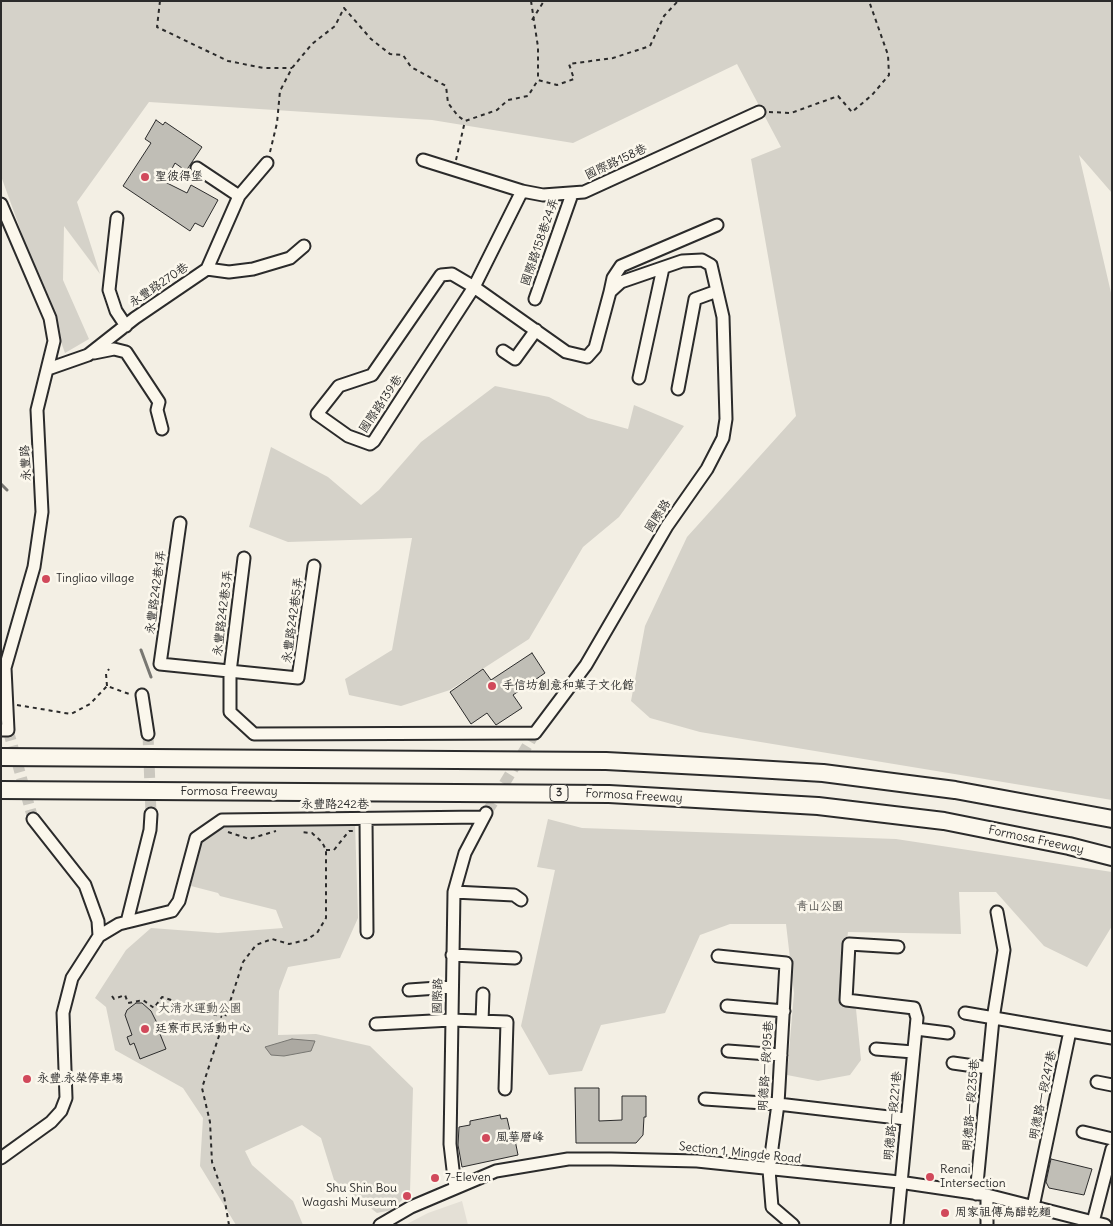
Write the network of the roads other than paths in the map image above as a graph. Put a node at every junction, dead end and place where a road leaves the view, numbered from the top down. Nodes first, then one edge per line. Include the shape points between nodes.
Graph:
1 (759, 112) road end
2 (423, 160) dead end
3 (267, 163) road end
4 (198, 168) dead end
5 (522, 191) junction
6 (572, 194) junction
7 (239, 196) junction
8 (2, 205) edge
9 (117, 218) dead end
10 (717, 225) dead end
11 (304, 246) dead end
12 (663, 268) junction
13 (207, 269) junction
14 (474, 287) junction
15 (610, 292) junction
16 (717, 292) junction
17 (535, 299) dead end
18 (126, 326) junction
19 (536, 330) junction
20 (503, 351) dead end
21 (88, 355) junction
22 (48, 369) junction
23 (639, 378) dead end
24 (678, 389) dead end
25 (162, 429) dead end
26 (180, 523) dead end
27 (244, 558) dead end
28 (314, 566) dead end
29 (230, 672) junction
30 (143, 700) road end
31 (5, 730) tunnel mouth
32 (148, 734) tunnel mouth
33 (1, 757) edge
34 (1, 790) edge
35 (152, 814) tunnel mouth
36 (485, 815) joint
37 (33, 819) tunnel mouth
38 (366, 819) junction
39 (1112, 819) edge
40 (1112, 857) edge
41 (454, 892) junction
42 (521, 900) dead end
43 (997, 912) dead end
44 (127, 922) junction
45 (367, 932) dead end
46 (99, 936) junction
47 (898, 947) dead end
48 (452, 955) junction
49 (718, 956) dead end
50 (515, 958) dead end
51 (452, 987) junction
52 (408, 990) dead end
53 (484, 994) dead end
54 (727, 1006) dead end
55 (784, 1011) junction
56 (965, 1013) dead end
57 (993, 1019) junction
58 (451, 1020) junction
59 (482, 1021) junction
60 (376, 1024) dead end
61 (916, 1029) junction
62 (1070, 1031) junction
63 (948, 1033) dead end
64 (1112, 1038) edge
65 (876, 1049) dead end
66 (728, 1051) dead end
67 (913, 1052) junction
68 (781, 1055) junction
69 (953, 1063) dead end
70 (988, 1068) junction
71 (1097, 1082) dead end
72 (1112, 1085) edge
73 (505, 1089) dead end
74 (706, 1099) dead end
75 (778, 1104) junction
76 (906, 1119) junction
77 (1083, 1132) dead end
78 (1112, 1139) edge
79 (1112, 1149) edge
80 (1, 1158) edge
81 (769, 1170) junction
82 (899, 1182) junction
83 (455, 1187) junction
84 (982, 1194) junction
85 (1034, 1207) junction
86 (1099, 1223) edge
87 (380, 1225) edge
88 (793, 1225) edge
89 (897, 1225) edge
90 (987, 1225) edge

1 - 6 street, 國際路158巷 via 584,192
2 - 5 street, 國際路158巷
3 - 7 street, 永豐路270巷
4 - 7 street
5 - 6 street, 國際路158巷 via 543,195
5 - 14 street
6 - 17 street, 國際路158巷24弄
7 - 13 street, 永豐路270巷
8 - 22 street, 永豐路 via 50,318 54,341
9 - 18 street via 110,290 116,311
10 - 15 street via 622,266 613,278
11 - 13 street via 290,258 253,269 229,272
12 - 15 street, 國際路 via 620,282
12 - 16 street, 國際路 via 682,261 702,260 711,265
12 - 23 street
13 - 18 street, 永豐路270巷
14 - 14 street, 國際路139巷 via 374,441 370,444 348,436 317,414 339,386 372,375 441,275 452,274
14 - 19 street
15 - 19 street via 595,348 587,357 566,352
16 - 24 street via 695,299
16 - 29 street, 國際路 via 723,317 726,419 723,438 586,665 535,732 254,734 230,712
18 - 21 street, 永豐路270巷
19 - 20 street via 515,359
21 - 22 street, 永豐路270巷
21 - 25 street via 114,349 126,352 159,402 157,410
22 - 31 street, 永豐路 via 37,410 42,512 34,567 5,668
26 - 29 street, 永豐路242巷1弄 via 160,664
27 - 29 street, 永豐路242巷3弄
28 - 29 street, 永豐路242巷5弄 via 298,678
30 - 32 street
33 - 39 highway via 606,761 740,768 823,773 955,790
34 - 40 highway, Formosa Freeway / 3 via 609,794 818,806 944,821
35 - 44 street via 148,844
36 - 38 street, 永豐路242巷
36 - 41 street, 國際路 via 465,853
37 - 46 street via 85,884 98,921
38 - 44 street, 永豐路242巷 via 222,820 196,838 179,901 172,911
38 - 45 street
41 - 42 street via 514,895
41 - 48 street, 國際路
43 - 57 street, 明德路一段235巷 via 1004,950
44 - 46 street, 永豐路242巷
46 - 80 street via 72,978 64,1013 66,1098 61,1111
47 - 61 street, 明德路一段221巷 via 849,944 846,1000 914,1008
48 - 50 street
48 - 51 street, 國際路
49 - 55 street, 明德路一段195巷 via 786,963
51 - 52 street
51 - 58 street, 國際路
53 - 59 street
54 - 55 street
55 - 68 street, 明德路一段195巷
56 - 57 street
57 - 62 street
57 - 70 street, 明德路一段235巷
58 - 59 street
58 - 60 street
58 - 83 street, 國際路 via 450,1144
59 - 73 street via 507,1022
61 - 63 street
61 - 67 street, 明德路一段221巷
62 - 64 street
62 - 85 street, 明德路一段247巷
65 - 67 street
66 - 68 street
67 - 76 street, 明德路一段221巷
68 - 75 street, 明德路一段195巷
69 - 70 street
70 - 84 street, 明德路一段235巷
71 - 72 street
74 - 75 street
75 - 76 street
75 - 81 street, 明德路一段195巷
76 - 82 street, 明德路一段221巷
77 - 78 street
79 - 86 street
81 - 82 street, Section 1, Mingde Road
81 - 83 street, Section 1, Mingde Road via 697,1161 568,1159 496,1171
81 - 88 street, 明德路一段195巷 via 772,1207
82 - 84 street, Section 1, Mingde Road
82 - 89 street, 明德路一段221巷
83 - 87 street, Section 1, Mingde Road
84 - 85 street, Section 1, Mingde Road
84 - 90 street, 明德路一段235巷
85 - 86 street, Section 1, Mingde Road

